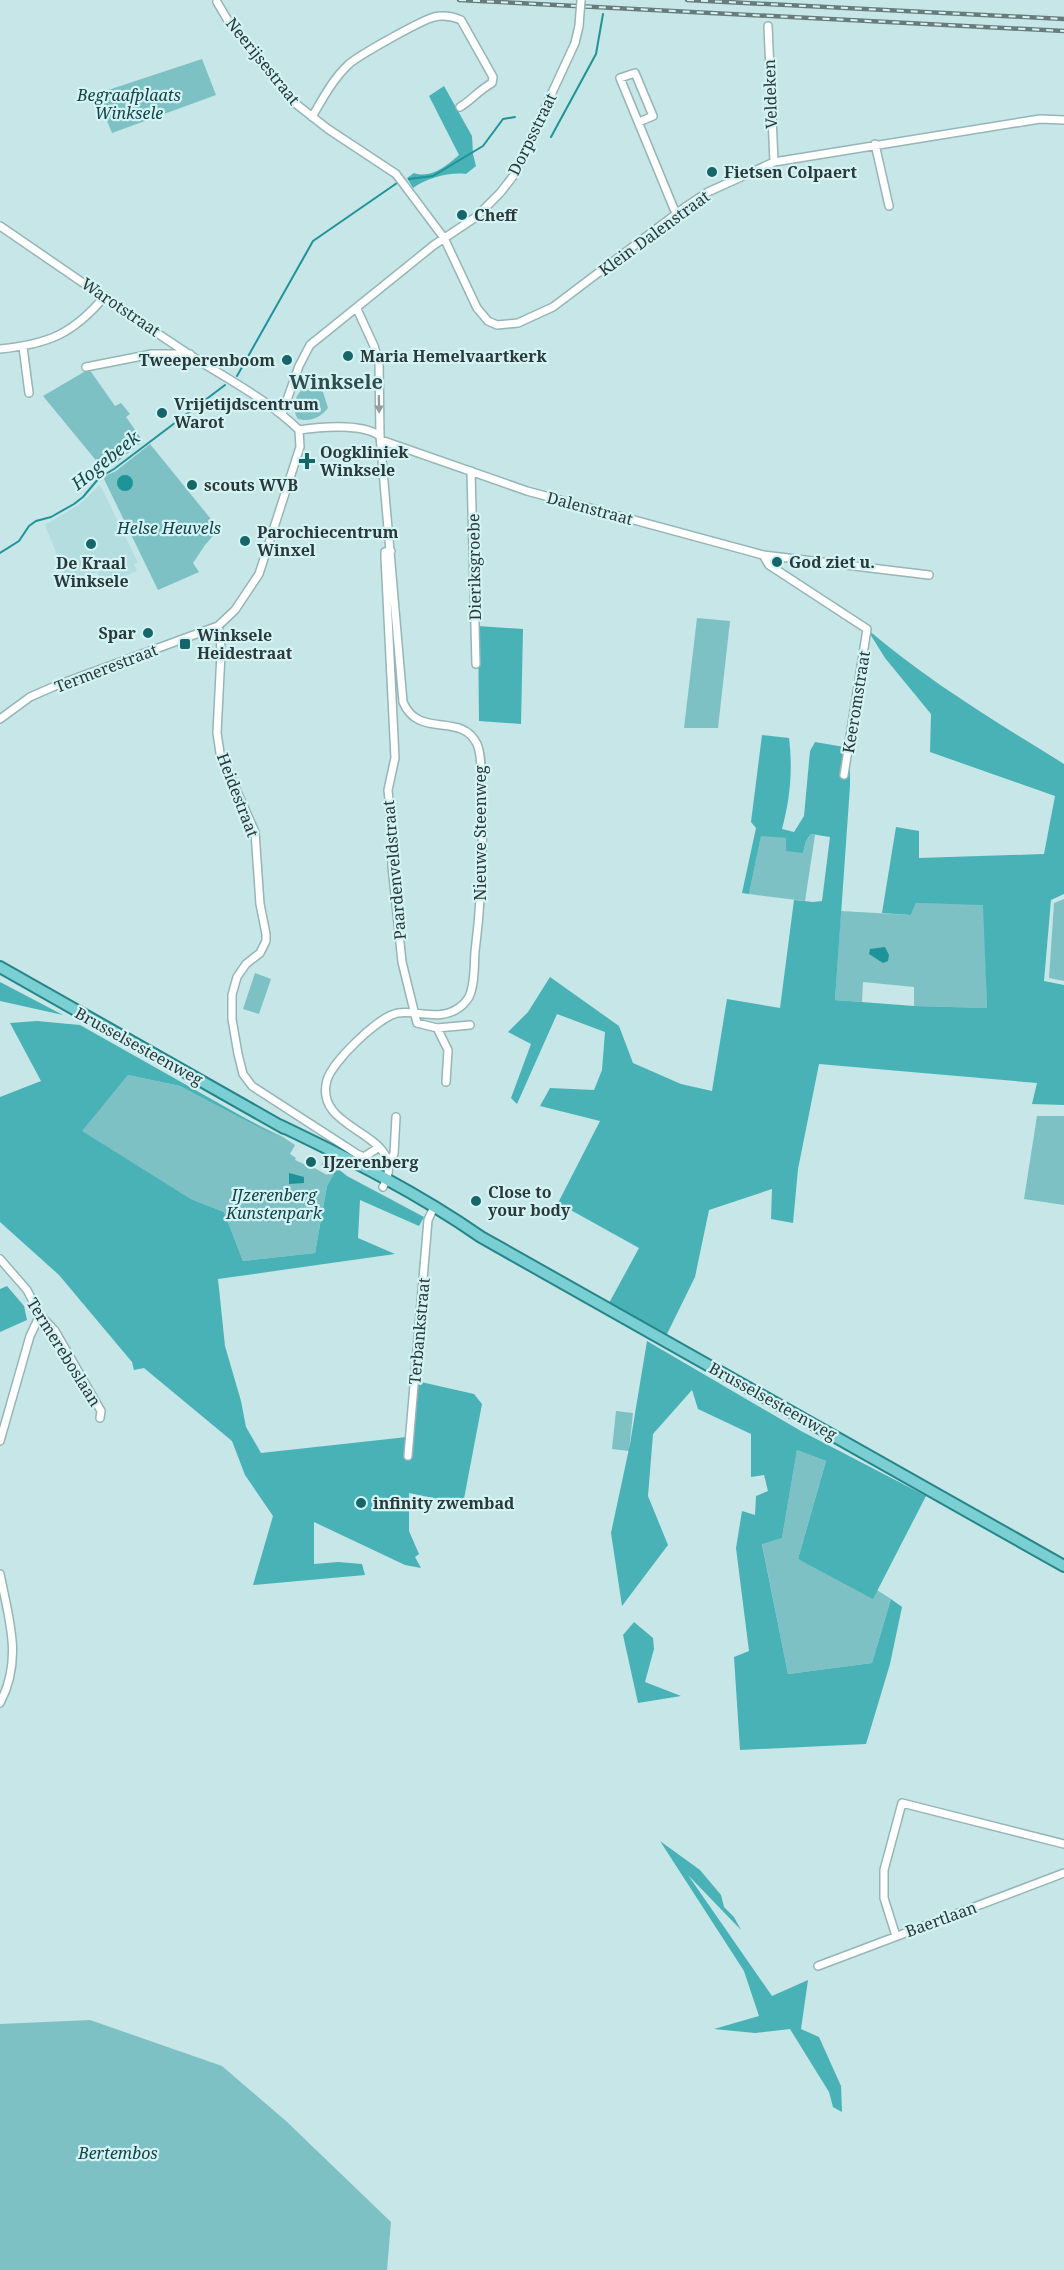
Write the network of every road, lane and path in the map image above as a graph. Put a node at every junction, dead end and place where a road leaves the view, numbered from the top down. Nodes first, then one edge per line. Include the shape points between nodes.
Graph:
1 (581, 0) edge
2 (217, 2) dead end
3 (768, 26) dead end
4 (460, 107) dead end
5 (312, 117) junction
6 (1064, 120) edge
7 (639, 122) junction
8 (875, 144) junction
9 (774, 162) junction
10 (888, 206) dead end
11 (677, 213) junction
12 (0, 226) edge
13 (444, 238) junction
14 (105, 296) junction
15 (357, 309) junction
16 (23, 347) junction
17 (0, 349) edge
18 (190, 354) junction
19 (86, 367) dead end
20 (29, 393) dead end
21 (282, 414) junction
22 (299, 430) junction
23 (380, 438) junction
24 (471, 471) junction
25 (391, 551) junction
26 (763, 555) junction
27 (929, 575) dead end
28 (218, 626) junction
29 (867, 629) joint
30 (476, 664) dead end
31 (0, 719) edge
32 (844, 775) dead end
33 (0, 967) edge
34 (413, 1014) junction
35 (470, 1025) dead end
36 (437, 1028) junction
37 (447, 1082) dead end
38 (396, 1117) dead end
39 (379, 1147) junction
40 (388, 1162) junction
41 (385, 1184) junction
42 (432, 1210) junction
43 (0, 1259) edge
44 (40, 1315) junction
45 (100, 1418) dead end
46 (0, 1441) edge
47 (408, 1456) dead end
48 (1064, 1566) edge
49 (0, 1574) edge
50 (0, 1703) edge
51 (1064, 1844) edge
52 (1064, 1874) edge
53 (896, 1936) junction
54 (818, 1966) dead end

1 - 13 street, Dorpsstraat, bridge via 575,43 514,175 486,208
2 - 5 street, Neerijsestraat via 291,100
3 - 9 street, Veldeken
4 - 5 street, Neerijsestraat via 492,83 493,77 461,20 442,16 429,19 350,64 334,81
5 - 13 street, Neerijsestraat via 396,174
6 - 8 street, Klein Dalenstraat via 1040,119
7 - 7 street via 620,78 635,73 653,116
7 - 11 street
8 - 9 street, Klein Dalenstraat
8 - 10 street
9 - 11 street, Klein Dalenstraat via 708,192
11 - 13 street, Klein Dalenstraat via 553,307 507,326 483,317
12 - 14 street, Warotstraat
13 - 15 street, Dorpsstraat
14 - 16 street via 88,315 63,333
14 - 18 street, Warotstraat
15 - 21 street, Dorpsstraat via 310,345 298,366
15 -> 23 street via 377,353
16 - 17 street
16 - 20 street
18 - 19 street via 153,354
18 - 21 street, Warotstraat
21 - 22 street, Warotstraat
22 - 23 street, Dalenstraat via 370,430
22 - 28 street via 300,447 259,574 235,610
23 - 24 street, Dalenstraat
23 - 25 street, Nieuwe Steenweg
24 - 26 street, Dalenstraat via 527,491
24 - 30 street, Dieriksgroebe
25 - 34 street, Paardenveldstraat via 385,552 385,557 395,758 388,790 402,962
25 - 34 street, Nieuwe Steenweg via 403,702 423,724 458,728 472,737 480,754 482,793 480,917 469,997 450,1012
26 - 27 street
26 - 29 street, Dalenstraat via 769,565
28 - 31 street, Termerestraat via 54,686
28 - 39 street, Heidestraat via 220,753 255,832 259,898 266,934 260,953 237,977 232,995 232,1018 243,1074 252,1086 360,1156
29 - 32 street, Keeromstraat
33 - 41 main road, Brusselsesteenweg via 279,1125 340,1155
34 - 36 street via 417,1023
34 - 39 street, Nieuwe Steenweg via 391,1015 371,1027 335,1065 327,1082 327,1098 333,1113
35 - 36 street
36 - 37 street via 448,1050
38 - 40 street via 394,1154
39 - 40 street, Nieuwe Steenweg
40 - 41 street
41 - 42 main road, Brusselsesteenweg
42 - 47 street, Terbankstraat via 428,1220
42 - 48 main road, Brusselsesteenweg
43 - 44 street, Termereboslaan via 27,1290
44 - 45 street, Termereboslaan via 55,1331 101,1411
44 - 46 street via 30,1336
49 - 50 street via 14,1662 9,1686
51 - 53 street via 902,1803 884,1870 884,1898
52 - 53 street, Baertlaan
53 - 54 street, Baertlaan

